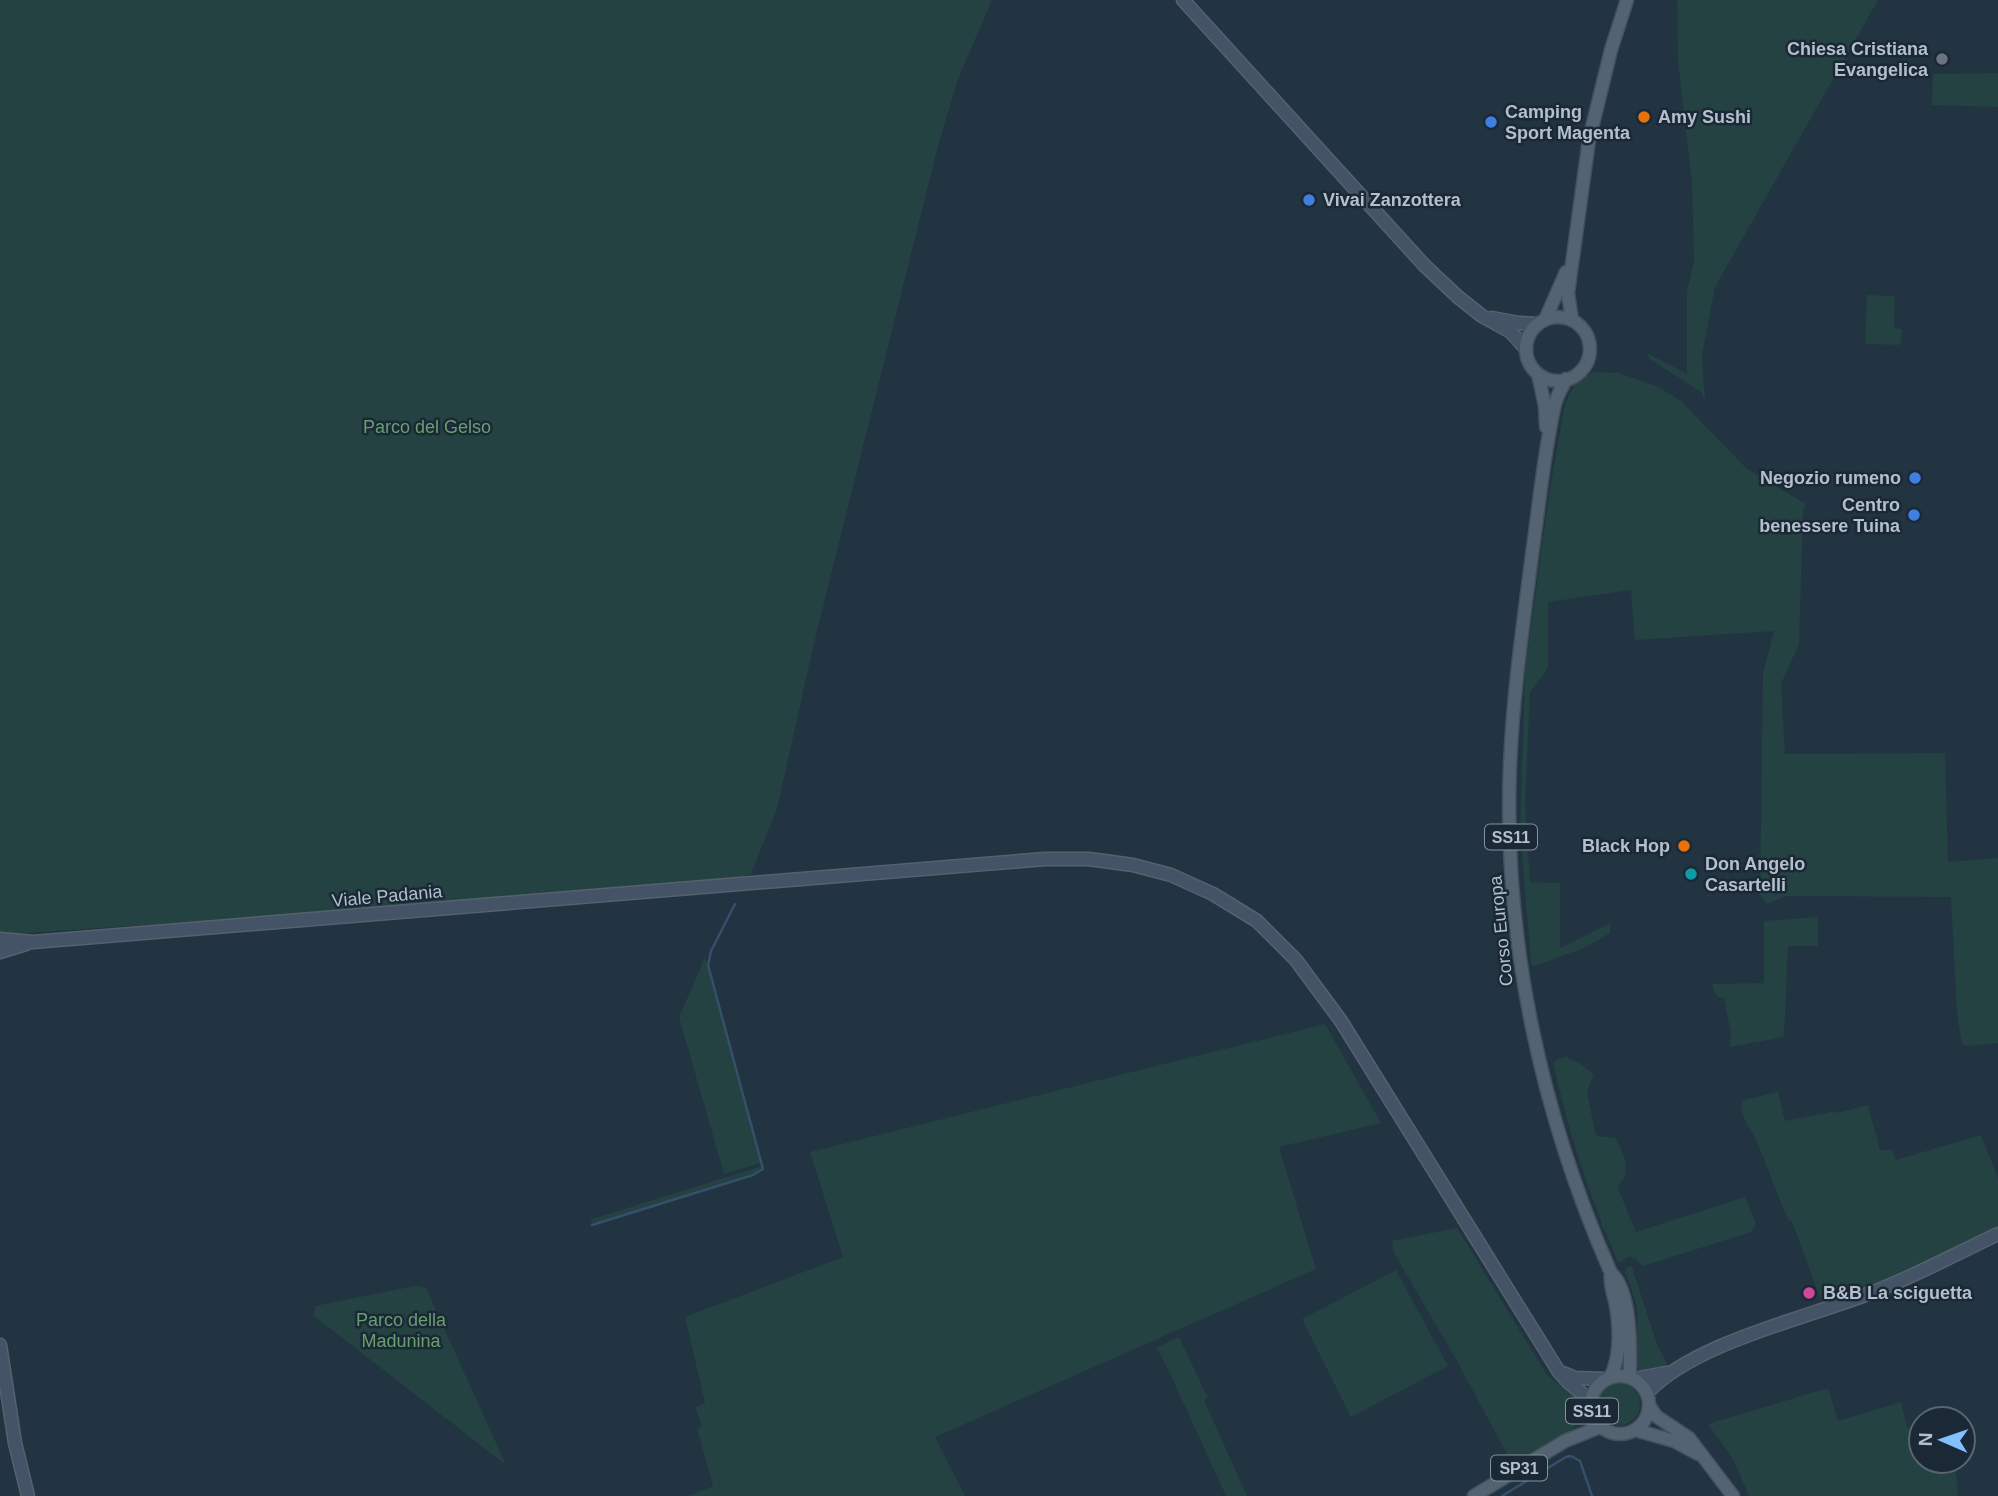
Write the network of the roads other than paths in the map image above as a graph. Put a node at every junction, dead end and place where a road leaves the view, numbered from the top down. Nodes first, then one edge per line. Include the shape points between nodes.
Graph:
1 (1183, 0) edge
2 (1627, 0) edge
3 (1571, 259) junction
4 (1482, 316) junction
5 (1572, 320) junction
6 (1541, 322) junction
7 (1526, 349) junction
8 (1538, 374) junction
9 (1566, 379) junction
10 (1547, 448) junction
11 (0, 939) edge
12 (33, 942) junction
13 (0, 952) edge
14 (1998, 1234) edge
15 (1611, 1273) junction
16 (0, 1345) edge
17 (1673, 1371) junction
18 (1559, 1372) junction
19 (1608, 1378) junction
20 (1632, 1378) junction
21 (1648, 1399) junction
22 (1591, 1403) junction
23 (1600, 1426) junction
24 (1635, 1430) junction
25 (1565, 1441) junction
26 (1704, 1457) junction
27 (28, 1496) edge
28 (1474, 1496) edge
29 (1733, 1496) edge

1 - 4 street via 1425,266
2 - 3 main road via 1589,140
3 - 5 main road via 1568,293
3 - 6 main road
4 - 6 street
4 - 7 street via 1511,332
5 - 6 main road via 1563,317
5 - 9 main road via 1585,333 1590,351 1582,369
6 - 7 main road
7 - 8 main road
8 - 9 main road
8 - 10 main road, Corso Europa
9 - 10 main road, Corso Europa via 1556,398
10 - 15 main road, Corso Europa / SS11 via 1517,674 1510,766 1513,882 1522,974 1537,1056 1561,1145
11 - 12 street, Viale Padania
12 - 13 street, Viale Padania
12 - 18 street, Viale Padania via 1045,859 1133,864 1213,894 1256,921 1296,960 1341,1021
14 - 17 street via 1877,1291 1722,1346
15 - 19 main road, Corso Europa / SS11 via 1618,1358
15 - 20 main road, Corso Europa / SS11 via 1624,1297
16 - 27 street
17 - 20 street
17 - 21 street via 1655,1384
18 - 19 street via 1576,1378
18 - 22 street
19 - 20 main road, SS11
19 - 22 main road, SS11 via 1594,1392
20 - 21 main road, SS11 via 1642,1385
21 - 24 main road, SS11 via 1647,1415
21 - 26 main road via 1656,1416 1689,1438
22 - 23 main road, SS11
22 - 25 main road, SP31 via 1581,1424
23 - 24 main road, SS11 via 1619,1434
23 - 25 main road, SP31
24 - 26 main road via 1674,1441
25 - 28 main road, SP31
26 - 29 main road

